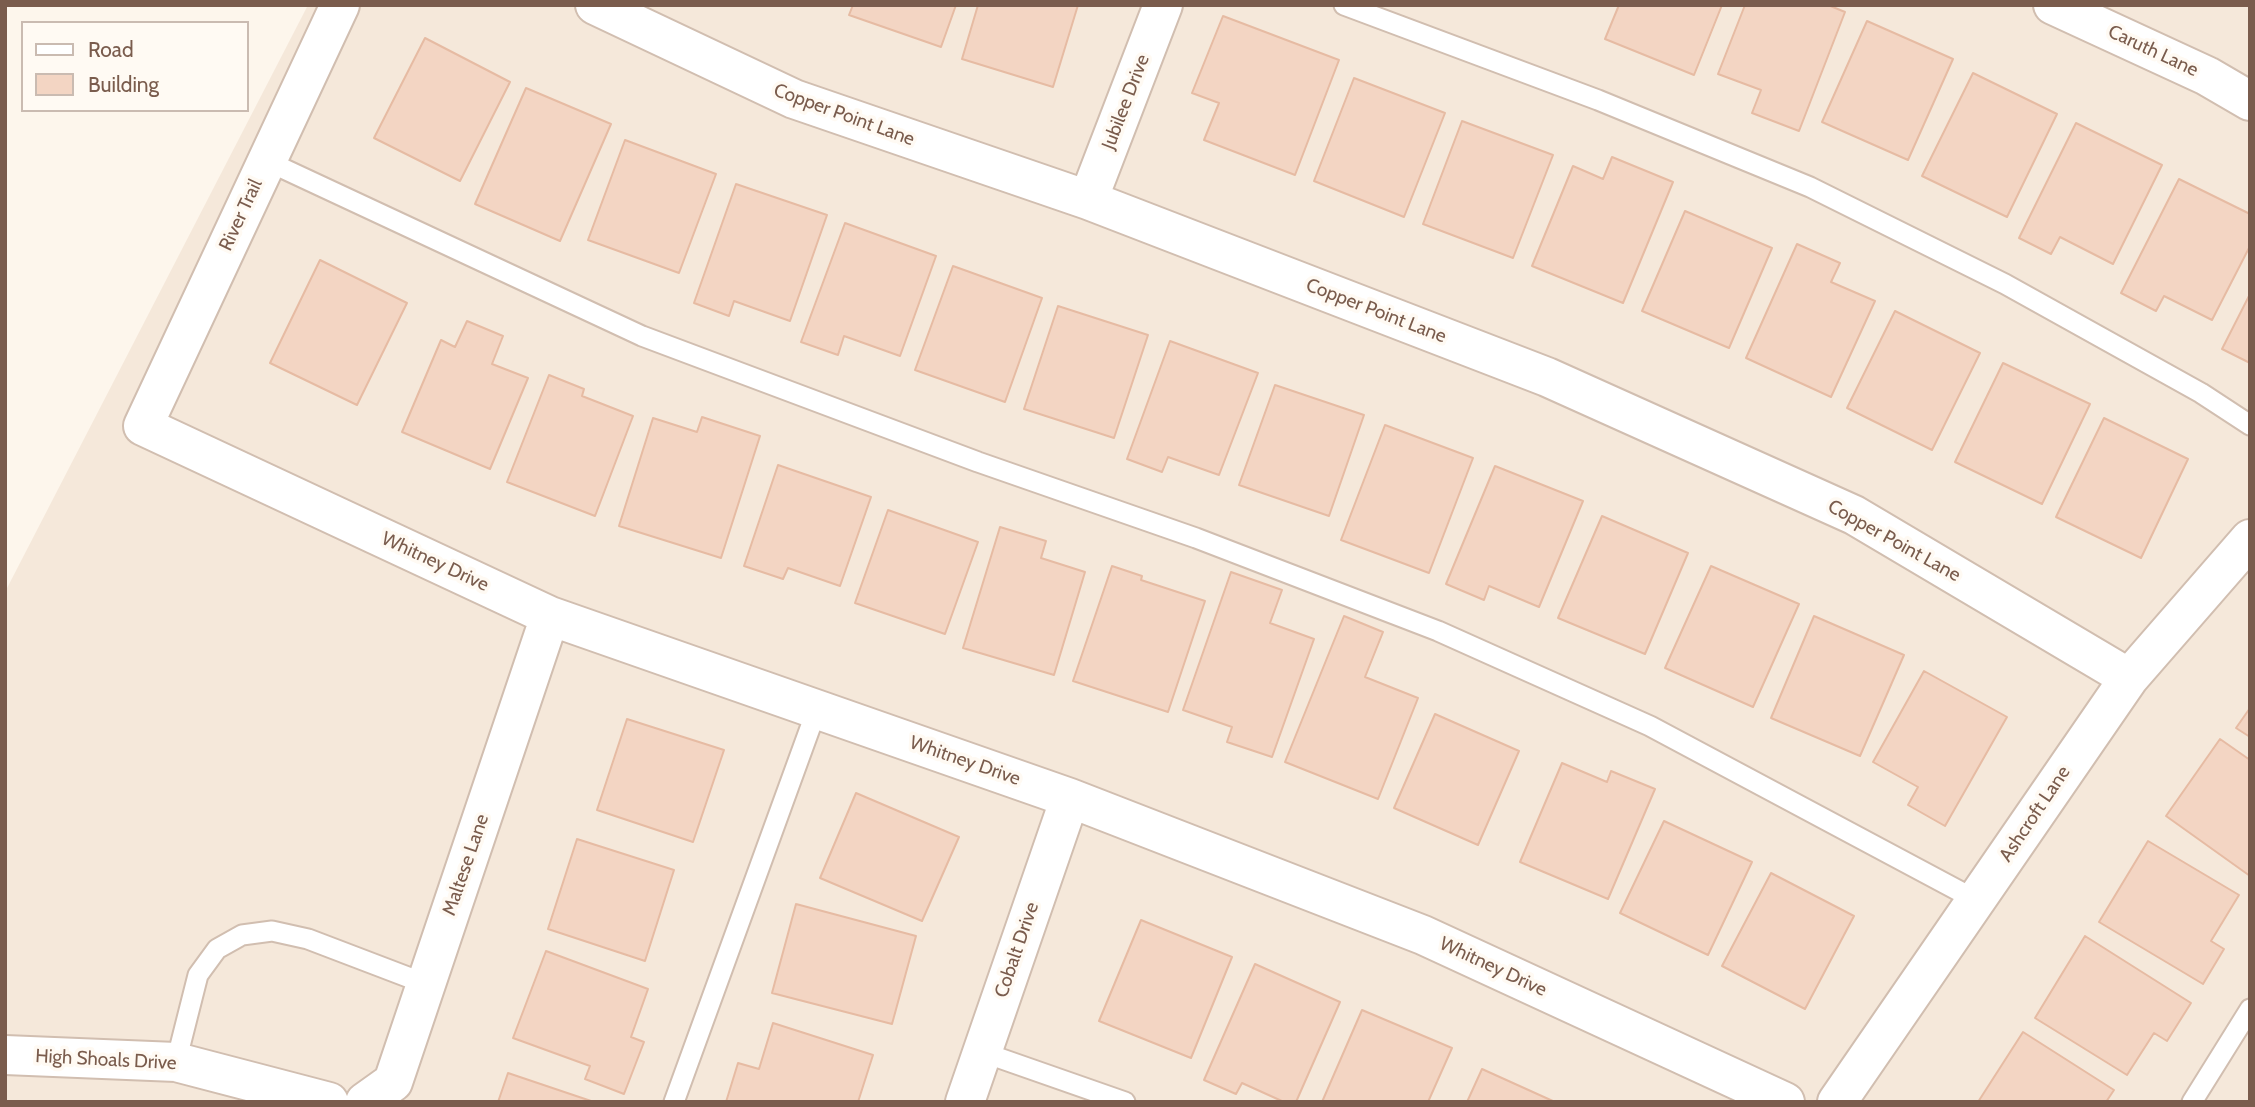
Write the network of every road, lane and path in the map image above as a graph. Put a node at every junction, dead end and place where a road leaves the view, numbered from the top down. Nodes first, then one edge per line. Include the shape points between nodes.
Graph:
1 (340, 5) edge
2 (595, 5) edge
3 (1163, 5) edge
4 (1344, 5) edge
5 (2053, 5) edge
6 (2250, 101) edge
7 (267, 160) junction
8 (1088, 200) junction
9 (2250, 425) edge
10 (143, 426) joint
11 (2250, 539) edge
12 (550, 616) junction
13 (2129, 678) junction
14 (817, 709) junction
15 (1070, 798) junction
16 (1976, 900) junction
17 (426, 984) junction
18 (2250, 1009) edge
19 (982, 1052) junction
20 (5, 1055) edge
21 (176, 1062) junction
22 (329, 1102) edge
23 (365, 1102) edge
24 (674, 1102) edge
25 (965, 1102) edge
26 (1125, 1102) edge
27 (1785, 1102) edge
28 (1837, 1102) edge
29 (2192, 1102) edge

1 - 7 street, River Trail
2 - 8 street, Copper Point Lane via 794,99
3 - 8 street, Jubilee Drive
4 - 9 lane via 1598,100 1810,187 2005,284
5 - 6 street, Caruth Lane via 2207,76
7 - 10 street, River Trail
7 - 16 lane via 642,336 1438,631 1650,726
8 - 13 street, Copper Point Lane via 1547,377 1854,515
10 - 12 street, Whitney Drive
11 - 13 street, Ashcroft Lane
12 - 14 street, Whitney Drive
12 - 17 street, Maltese Lane
13 - 16 street, Ashcroft Lane
14 - 15 street, Whitney Drive
14 - 24 lane
15 - 19 street, Cobalt Drive
15 - 27 street, Whitney Drive via 1423,935
16 - 28 street, Ashcroft Lane
17 - 21 lane via 308,939 272,931 242,936 217,949 198,975
17 - 23 street, Maltese Lane via 393,1082
18 - 29 lane
19 - 25 street, Cobalt Drive
19 - 26 lane
20 - 21 street, High Shoals Drive
21 - 22 street, High Shoals Drive

